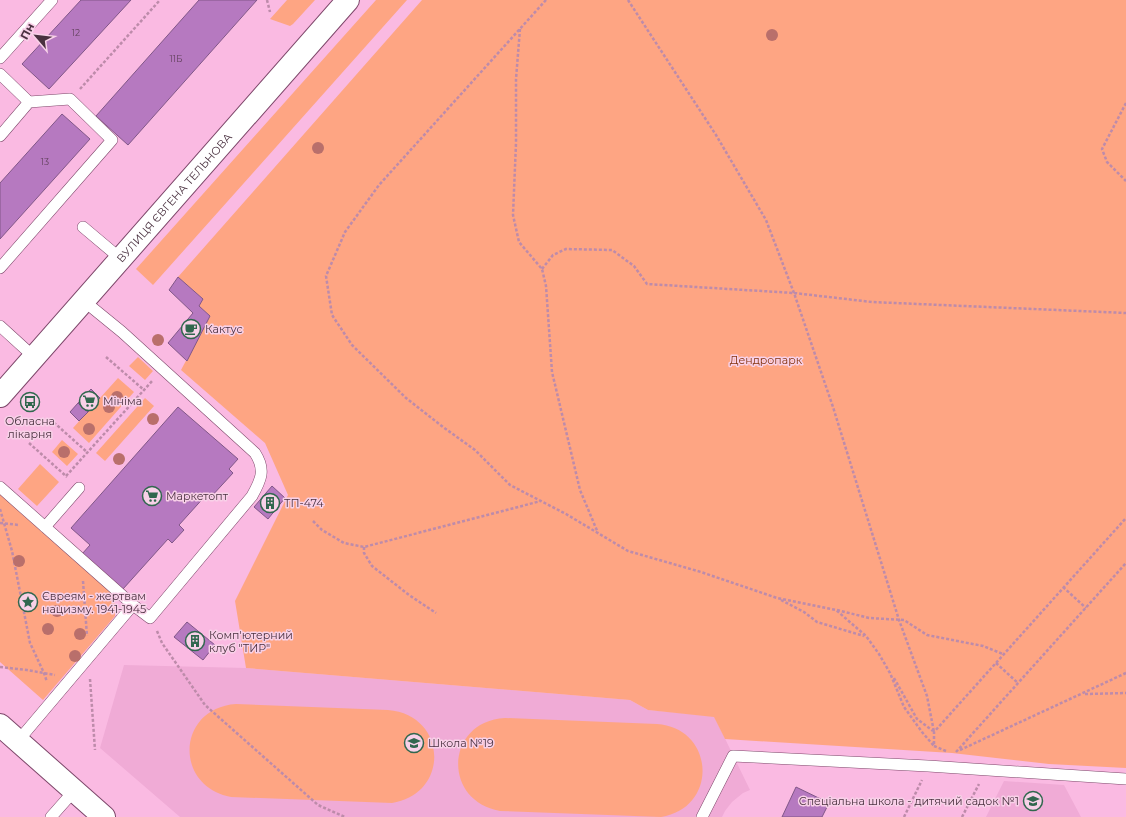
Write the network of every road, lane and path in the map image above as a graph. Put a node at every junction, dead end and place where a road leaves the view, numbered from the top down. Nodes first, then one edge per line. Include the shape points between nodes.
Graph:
1 (52, 0) edge
2 (160, 0) edge
3 (267, 0) edge
4 (348, 0) edge
5 (546, 0) edge
6 (628, 0) edge
7 (270, 12) dead end
8 (520, 28) junction
9 (0, 58) edge
10 (0, 74) edge
11 (70, 100) junction
12 (29, 102) junction
13 (1126, 103) edge
14 (0, 136) edge
15 (1126, 181) edge
16 (83, 227) dead end
17 (121, 259) junction
18 (0, 268) edge
19 (542, 269) junction
20 (794, 293) junction
21 (84, 301) junction
22 (1126, 313) edge
23 (0, 326) edge
24 (34, 357) junction
25 (106, 357) dead end
26 (162, 370) junction
27 (144, 390) junction
28 (0, 396) edge
29 (50, 419) dead end
30 (29, 443) dead end
31 (88, 453) junction
32 (66, 476) junction
33 (0, 487) edge
34 (79, 488) joint
35 (541, 501) junction
36 (0, 509) edge
37 (1126, 518) edge
38 (313, 521) dead end
39 (45, 527) junction
40 (598, 534) junction
41 (364, 547) junction
42 (1126, 563) edge
43 (1063, 587) junction
44 (777, 598) junction
45 (133, 605) junction
46 (1086, 608) junction
47 (836, 610) junction
48 (436, 613) dead end
49 (150, 618) junction
50 (899, 620) junction
51 (866, 636) junction
52 (1003, 654) junction
53 (996, 663) junction
54 (0, 667) edge
55 (44, 673) junction
56 (890, 673) junction
57 (1126, 673) edge
58 (70, 679) junction
59 (1018, 683) junction
60 (1126, 693) edge
61 (1082, 694) junction
62 (53, 700) junction
63 (0, 725) edge
64 (934, 732) junction
65 (18, 741) junction
66 (934, 746) junction
67 (957, 751) junction
68 (928, 766) junction
69 (986, 770) junction
70 (1126, 779) edge
71 (74, 791) junction
72 (51, 817) edge
73 (104, 817) edge
74 (345, 817) edge
75 (702, 817) edge
76 (904, 817) edge
77 (962, 817) edge

1 - 9 lane
2 - 11 path
3 - 7 path
4 - 17 main road, ВУЛИЦЯ ЄВГЕНА ТЕЛЬНОВА
5 - 8 path
6 - 20 path via 716,135 766,220
8 - 19 path via 516,79 513,215 519,242
8 - 35 path via 379,185 345,232 326,276 332,315 352,345 406,398 475,450 510,485
10 - 12 lane
11 - 12 lane
11 - 18 lane via 112,140
12 - 14 lane
13 - 15 path via 1102,149 1107,162
16 - 17 lane
17 - 21 main road, ВУЛИЦЯ ЄВГЕНА ТЕЛЬНОВА
19 - 20 path via 553,255 566,249 612,250 634,266 647,284
19 - 40 path via 546,286 552,372 580,490
20 - 22 path via 872,302
20 - 50 path via 833,407
21 - 24 main road, ВУЛИЦЯ ЄВГЕНА ТЕЛЬНОВА
21 - 26 lane
23 - 24 lane
24 - 28 main road, ВУЛИЦЯ ЄВГЕНА ТЕЛЬНОВА
25 - 27 path
26 - 27 path
26 - 49 lane via 255,453 261,462 262,471 259,484 252,496
27 - 31 path
29 - 31 path
30 - 32 path
31 - 32 path
32 - 34 path
33 - 39 lane
34 - 39 lane
35 - 40 path
35 - 41 path
36 - 55 path via 12,551 30,643
37 - 43 path
38 - 41 path via 322,530 344,543
39 - 45 lane
40 - 44 path via 628,551
41 - 48 path via 364,553 372,566
42 - 46 path
43 - 46 path
43 - 52 path
44 - 47 path
44 - 51 path via 817,622
45 - 49 lane
45 - 58 lane
46 - 59 path
47 - 50 path via 869,618
47 - 51 path
49 - 74 path via 162,643 205,705 318,805
50 - 52 path via 904,620 927,635 982,646
50 - 64 path via 927,696
51 - 56 path
52 - 53 path
53 - 59 path
53 - 64 path
54 - 55 path
55 - 58 path
55 - 62 path
56 - 64 path via 918,719
56 - 66 path via 904,707
57 - 61 path
58 - 62 lane
59 - 67 path
60 - 61 path
61 - 67 path
62 - 65 lane
63 - 65 main road
64 - 66 path
65 - 71 main road
66 - 67 path via 952,754
68 - 69 lane
68 - 75 lane via 733,756
68 - 76 path
69 - 70 lane
69 - 77 path
71 - 72 lane
71 - 73 main road

